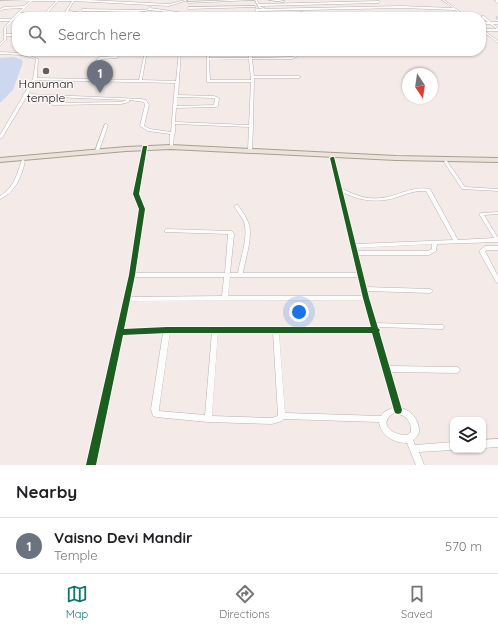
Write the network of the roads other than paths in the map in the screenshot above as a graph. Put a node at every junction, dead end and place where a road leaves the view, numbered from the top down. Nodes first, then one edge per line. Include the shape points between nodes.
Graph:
1 (1, 0) edge
2 (125, 0) edge
3 (139, 0) edge
4 (156, 0) edge
5 (235, 0) edge
6 (303, 0) edge
7 (315, 0) edge
8 (327, 0) edge
9 (333, 0) edge
10 (443, 0) edge
11 (32, 1) edge
12 (57, 1) edge
13 (72, 1) edge
14 (91, 1) edge
15 (187, 1) edge
16 (208, 1) edge
17 (254, 1) edge
18 (271, 1) edge
19 (357, 1) edge
20 (378, 1) edge
21 (317, 3) junction
22 (329, 3) junction
23 (121, 4) junction
24 (132, 4) junction
25 (152, 5) junction
26 (272, 5) junction
27 (401, 5) dead end
28 (256, 6) junction
29 (383, 6) junction
30 (319, 7) junction
31 (24, 8) junction
32 (149, 8) junction
33 (188, 8) junction
34 (210, 8) junction
35 (456, 9) junction
36 (0, 10) edge
37 (82, 10) junction
38 (257, 10) joint
39 (136, 11) joint
40 (170, 11) joint
41 (19, 12) edge
42 (48, 12) edge
43 (66, 12) edge
44 (78, 12) edge
45 (183, 12) joint
46 (460, 12) edge
47 (0, 20) edge
48 (12, 20) joint
49 (486, 20) edge
50 (489, 23) junction
51 (498, 23) edge
52 (0, 24) edge
53 (8, 24) junction
54 (5, 28) junction
55 (0, 29) edge
56 (486, 29) edge
57 (498, 30) edge
58 (486, 32) edge
59 (12, 35) edge
60 (0, 36) edge
61 (5, 36) junction
62 (498, 42) edge
63 (0, 44) edge
64 (0, 53) edge
65 (12, 54) edge
66 (29, 56) edge
67 (117, 56) edge
68 (145, 56) edge
69 (180, 56) edge
70 (297, 56) edge
71 (251, 58) junction
72 (208, 59) joint
73 (91, 69) dead end
74 (299, 77) dead end
75 (35, 79) junction
76 (253, 79) junction
77 (140, 81) junction
78 (178, 82) junction
79 (24, 95) junction
80 (176, 96) junction
81 (129, 100) junction
82 (53, 104) dead end
83 (175, 107) junction
84 (174, 124) junction
85 (106, 125) dead end
86 (252, 126) junction
87 (173, 133) junction
88 (0, 138) edge
89 (171, 147) junction
90 (145, 149) junction
91 (250, 150) junction
92 (97, 151) junction
93 (332, 158) junction
94 (0, 161) edge
95 (23, 161) junction
96 (498, 161) edge
97 (446, 162) junction
98 (339, 188) junction
99 (498, 190) edge
100 (0, 198) edge
101 (236, 206) dead end
102 (498, 213) edge
103 (167, 231) dead end
104 (497, 240) edge
105 (456, 241) junction
106 (435, 242) junction
107 (354, 246) junction
108 (498, 248) edge
109 (356, 253) junction
110 (132, 275) junction
111 (228, 275) junction
112 (240, 275) junction
113 (361, 275) junction
114 (498, 281) edge
115 (364, 289) junction
116 (430, 291) dead end
117 (225, 298) junction
118 (366, 298) junction
119 (126, 299) junction
120 (376, 327) junction
121 (441, 327) dead end
122 (167, 330) junction
123 (215, 330) junction
124 (276, 330) junction
125 (119, 332) junction
126 (387, 368) junction
127 (457, 370) dead end
128 (398, 410) junction
129 (282, 416) junction
130 (208, 418) junction
131 (383, 419) junction
132 (409, 439) junction
133 (498, 443) edge
134 (486, 444) edge
135 (450, 446) edge
136 (413, 448) junction
137 (91, 465) edge
138 (420, 465) edge

1 - 11 street
2 - 23 street
3 - 24 street
4 - 25 street
5 - 16 street
5 - 17 street
6 - 7 street
6 - 18 street
7 - 21 street
8 - 9 street
8 - 22 street
10 - 35 street
11 - 12 street
11 - 31 street
12 - 13 street
12 - 42 street
13 - 14 street
13 - 43 street
14 - 23 street
14 - 37 street
15 - 16 street
15 - 25 street
15 - 33 street
16 - 17 street
16 - 34 street
17 - 28 street
18 - 26 street
19 - 20 street
19 - 22 street
20 - 29 street
21 - 22 street
21 - 26 street
21 - 30 street
23 - 24 street
24 - 25 street
25 - 32 street
26 - 28 street
27 - 29 street
28 - 30 street
28 - 34 street
28 - 38 street
29 - 30 street
29 - 35 street
29 - 38 street
31 - 36 street
31 - 41 street
32 - 39 street via 145,11
32 - 40 street
33 - 34 street
33 - 45 street
35 - 46 street
37 - 39 street
37 - 44 street
40 - 45 street
47 - 48 street
48 - 53 street
49 - 50 street
50 - 51 street
50 - 57 street
52 - 53 street
53 - 54 street
54 - 55 street
54 - 61 street
56 - 57 street
58 - 62 street
59 - 61 street
60 - 61 street
61 - 63 street via 5,40
64 - 65 street
66 - 75 street via 37,59
67 - 73 street via 100,58
68 - 77 street
69 - 78 street
70 - 71 street
71 - 72 street
71 - 76 street
72 - 76 street via 209,82
74 - 76 street
75 - 77 street
75 - 79 street
76 - 86 street
77 - 78 street
78 - 80 street
79 - 81 street
79 - 88 street
80 - 83 street
80 - 83 street via 214,97 216,106
81 - 82 street via 126,103
81 - 87 street via 145,101 147,105 141,124 144,128
83 - 84 street
84 - 86 street
84 - 87 street
85 - 92 street
86 - 91 street
87 - 89 street
89 - 90 main road
89 - 91 main road
90 - 92 main road
90 - 93 main road
90 - 95 main road
90 - 110 street via 136,194 142,209
91 - 96 main road
92 - 94 main road
93 - 97 main road
93 - 98 street
94 - 95 main road
95 - 100 street via 18,179 7,194
96 - 97 main road
97 - 99 street via 464,188
98 - 105 street via 353,197 365,200 393,197 413,190 428,190
98 - 107 street
101 - 112 street via 246,222 248,237
102 - 104 street via 481,214
103 - 111 street via 230,232
104 - 105 street
105 - 106 street
106 - 107 street
106 - 109 street via 434,250 429,253
107 - 109 street
108 - 114 street via 486,248 482,251
109 - 113 street
110 - 111 street
110 - 119 street
111 - 112 street
111 - 117 street
112 - 113 street
113 - 115 street
115 - 116 street
115 - 118 street
117 - 118 street
117 - 119 street
118 - 120 street
119 - 125 street
120 - 121 street
120 - 124 street
120 - 126 street
122 - 123 street
122 - 125 street
122 - 130 street via 156,414
123 - 124 street
123 - 130 street
124 - 129 street
125 - 137 street
126 - 127 street
126 - 128 street
128 - 131 street via 388,412
128 - 132 street via 408,414 415,423 415,433
129 - 130 street via 272,421
129 - 131 street
131 - 132 street via 385,429 392,437 398,440
132 - 136 street
133 - 134 street
135 - 136 street
136 - 138 street

